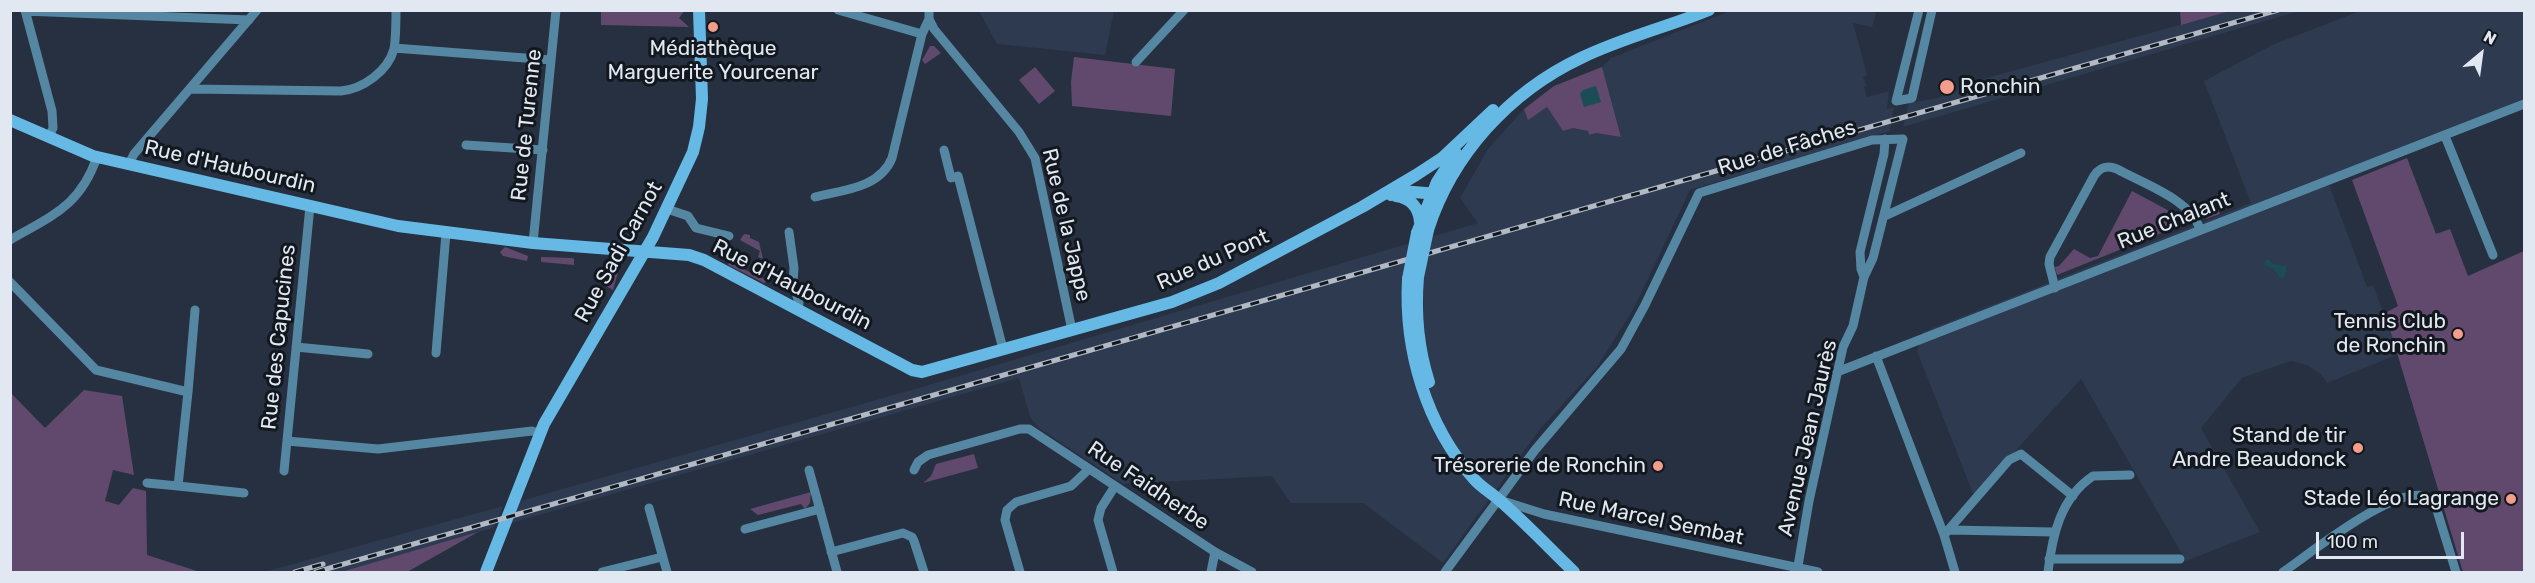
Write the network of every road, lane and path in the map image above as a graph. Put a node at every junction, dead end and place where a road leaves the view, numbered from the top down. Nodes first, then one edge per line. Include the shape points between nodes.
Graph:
1 (257, 10) edge
2 (396, 10) edge
3 (556, 10) edge
4 (699, 10) edge
5 (838, 10) edge
6 (1184, 10) edge
7 (1691, 10) edge
8 (1709, 10) edge
9 (1919, 10) edge
10 (1932, 10) edge
11 (25, 11) edge
12 (929, 15) edge
13 (1672, 17) edge
14 (249, 20) junction
15 (922, 34) junction
16 (394, 48) junction
17 (551, 60) junction
18 (1136, 62) dead end
19 (190, 89) junction
20 (2524, 104) edge
21 (1493, 110) junction
22 (10, 120) edge
23 (2445, 136) junction
24 (49, 137) junction
25 (1885, 139) junction
26 (466, 144) dead end
27 (543, 150) junction
28 (944, 150) dead end
29 (2021, 153) dead end
30 (97, 157) junction
31 (129, 164) junction
32 (1401, 184) junction
33 (1436, 192) junction
34 (815, 197) dead end
35 (1384, 198) junction
36 (310, 206) junction
37 (1362, 207) junction
38 (667, 209) junction
39 (1885, 216) junction
40 (1422, 229) junction
41 (2200, 229) junction
42 (789, 232) dead end
43 (446, 233) junction
44 (729, 236) dead end
45 (10, 240) edge
46 (533, 243) junction
47 (645, 253) junction
48 (2493, 255) dead end
49 (1864, 277) junction
50 (1413, 278) junction
51 (10, 282) edge
52 (2055, 288) junction
53 (798, 308) junction
54 (195, 310) dead end
55 (1072, 330) junction
56 (296, 348) junction
57 (1003, 349) junction
58 (436, 353) dead end
59 (368, 354) dead end
60 (1876, 356) junction
61 (1837, 372) junction
62 (188, 392) junction
63 (540, 433) junction
64 (287, 441) junction
65 (1089, 469) junction
66 (809, 470) dead end
67 (914, 470) dead end
68 (284, 471) dead end
69 (2130, 475) dead end
70 (147, 483) dead end
71 (178, 486) junction
72 (1115, 486) junction
73 (244, 493) dead end
74 (2073, 496) junction
75 (1498, 499) junction
76 (649, 508) dead end
77 (820, 509) junction
78 (745, 529) dead end
79 (2054, 531) junction
80 (1946, 532) junction
81 (831, 552) junction
82 (1215, 552) junction
83 (662, 557) junction
84 (2049, 559) junction
85 (2180, 559) dead end
86 (1798, 571) edge
87 (486, 573) edge
88 (602, 573) edge
89 (667, 573) edge
90 (837, 573) edge
91 (924, 573) edge
92 (1020, 573) edge
93 (1113, 573) edge
94 (1211, 573) edge
95 (1252, 573) edge
96 (1445, 573) edge
97 (1574, 573) edge
98 (1818, 573) edge
99 (1955, 573) edge
100 (2048, 573) edge
101 (2283, 573) edge
102 (2456, 573) edge

1 - 14 street
2 - 16 street
3 - 17 street, Rue de Turenne
4 - 38 main road, Rue Sadi Carnot via 699,127 693,152
5 - 15 street
6 - 18 street
7 - 13 main road
8 - 13 main road
9 - 10 street via 1896,102 1912,98
11 - 14 street
11 - 24 street via 52,111
12 - 15 street
12 - 55 street, Rue de la Jappe via 934,29 1019,132 1035,158
13 - 21 main road via 1560,60
13 - 33 main road via 1581,58 1536,86 1485,129
14 - 19 street
15 - 34 street via 886,171 870,182
16 - 17 street
16 - 19 street via 376,75 347,91
17 - 27 street, Rue de Turenne
19 - 31 street
20 - 23 street, Rue Chalant
21 - 32 main road, Rue du Pont via 1442,158
21 - 33 main road via 1451,159
22 - 24 main road, Rue d'Haubourdin
23 - 41 street, Rue Chalant
23 - 48 street
24 - 30 main road, Rue d'Haubourdin
25 - 39 street, Avenue Jean Jaurès via 1902,139
25 - 49 street, Avenue Jean Jaurès via 1860,252
25 - 75 street, Rue de Fâches via 1699,193 1621,350
26 - 27 street
27 - 46 street, Rue de Turenne
28 - 57 street via 951,178 958,176
29 - 39 street
30 - 31 main road, Rue d'Haubourdin
30 - 45 street via 83,188 71,203
31 - 36 main road, Rue d'Haubourdin
32 - 33 main road via 1418,181
32 - 37 main road, Rue du Pont
33 - 35 main road, Rue du Pont via 1401,192
33 - 40 main road
35 - 37 main road, Rue du Pont
35 - 40 main road via 1407,199 1418,209
36 - 43 main road, Rue d'Haubourdin
36 - 56 street, Rue des Capucines
37 - 55 main road, Rue du Pont via 1200,291
38 - 44 street via 688,216 696,228
38 - 47 main road, Rue Sadi Carnot
39 - 49 street, Avenue Jean Jaurès
40 - 50 main road, bridge
41 - 52 street, Rue Chalant
41 - 52 street via 2187,207 2117,169 2101,168 2050,257
42 - 53 street
43 - 46 main road, Rue d'Haubourdin
43 - 58 street
46 - 47 main road, Rue d'Haubourdin
47 - 53 main road, Rue d'Haubourdin via 699,258
47 - 63 main road, Rue Sadi Carnot
49 - 61 street, Avenue Jean Jaurès
50 - 75 main road via 1415,331 1425,371 1453,436
50 - 75 main road via 1410,339 1421,386 1456,455 1475,480
51 - 62 street via 96,370
52 - 60 street, Rue Chalant
53 - 57 main road, Rue d'Haubourdin via 917,371
54 - 62 street
55 - 57 main road, Rue d'Haubourdin
56 - 59 street
56 - 64 street, Rue des Capucines
60 - 61 street, Rue Chalant
60 - 80 street
61 - 86 street, Avenue Jean Jaurès
62 - 71 street
63 - 64 street via 378,449
63 - 87 main road, Rue Sadi Carnot
64 - 68 street, Rue des Capucines
65 - 67 street, Rue Faidherbe via 1025,429 926,456
65 - 72 street, Rue Faidherbe
65 - 92 street via 1071,486 1015,502 1007,510 1005,520
66 - 77 street
69 - 74 street via 2093,476
70 - 71 street
71 - 73 street
72 - 82 street, Rue Faidherbe
72 - 93 street via 1098,520
74 - 79 street
74 - 80 street via 2021,454 2009,460
75 - 86 street, Rue Marcel Sembat via 1544,514
75 - 96 street
75 - 97 main road
76 - 83 street
77 - 78 street
77 - 81 street
79 - 80 street
79 - 84 street
80 - 99 street
81 - 90 street
81 - 91 street via 903,533 912,537
82 - 94 street
82 - 95 street, Rue Faidherbe
83 - 88 street
83 - 89 street
84 - 85 street
84 - 100 street
86 - 98 street, Rue Marcel Sembat
101 - 102 street via 2375,510 2418,493 2426,494 2435,504

